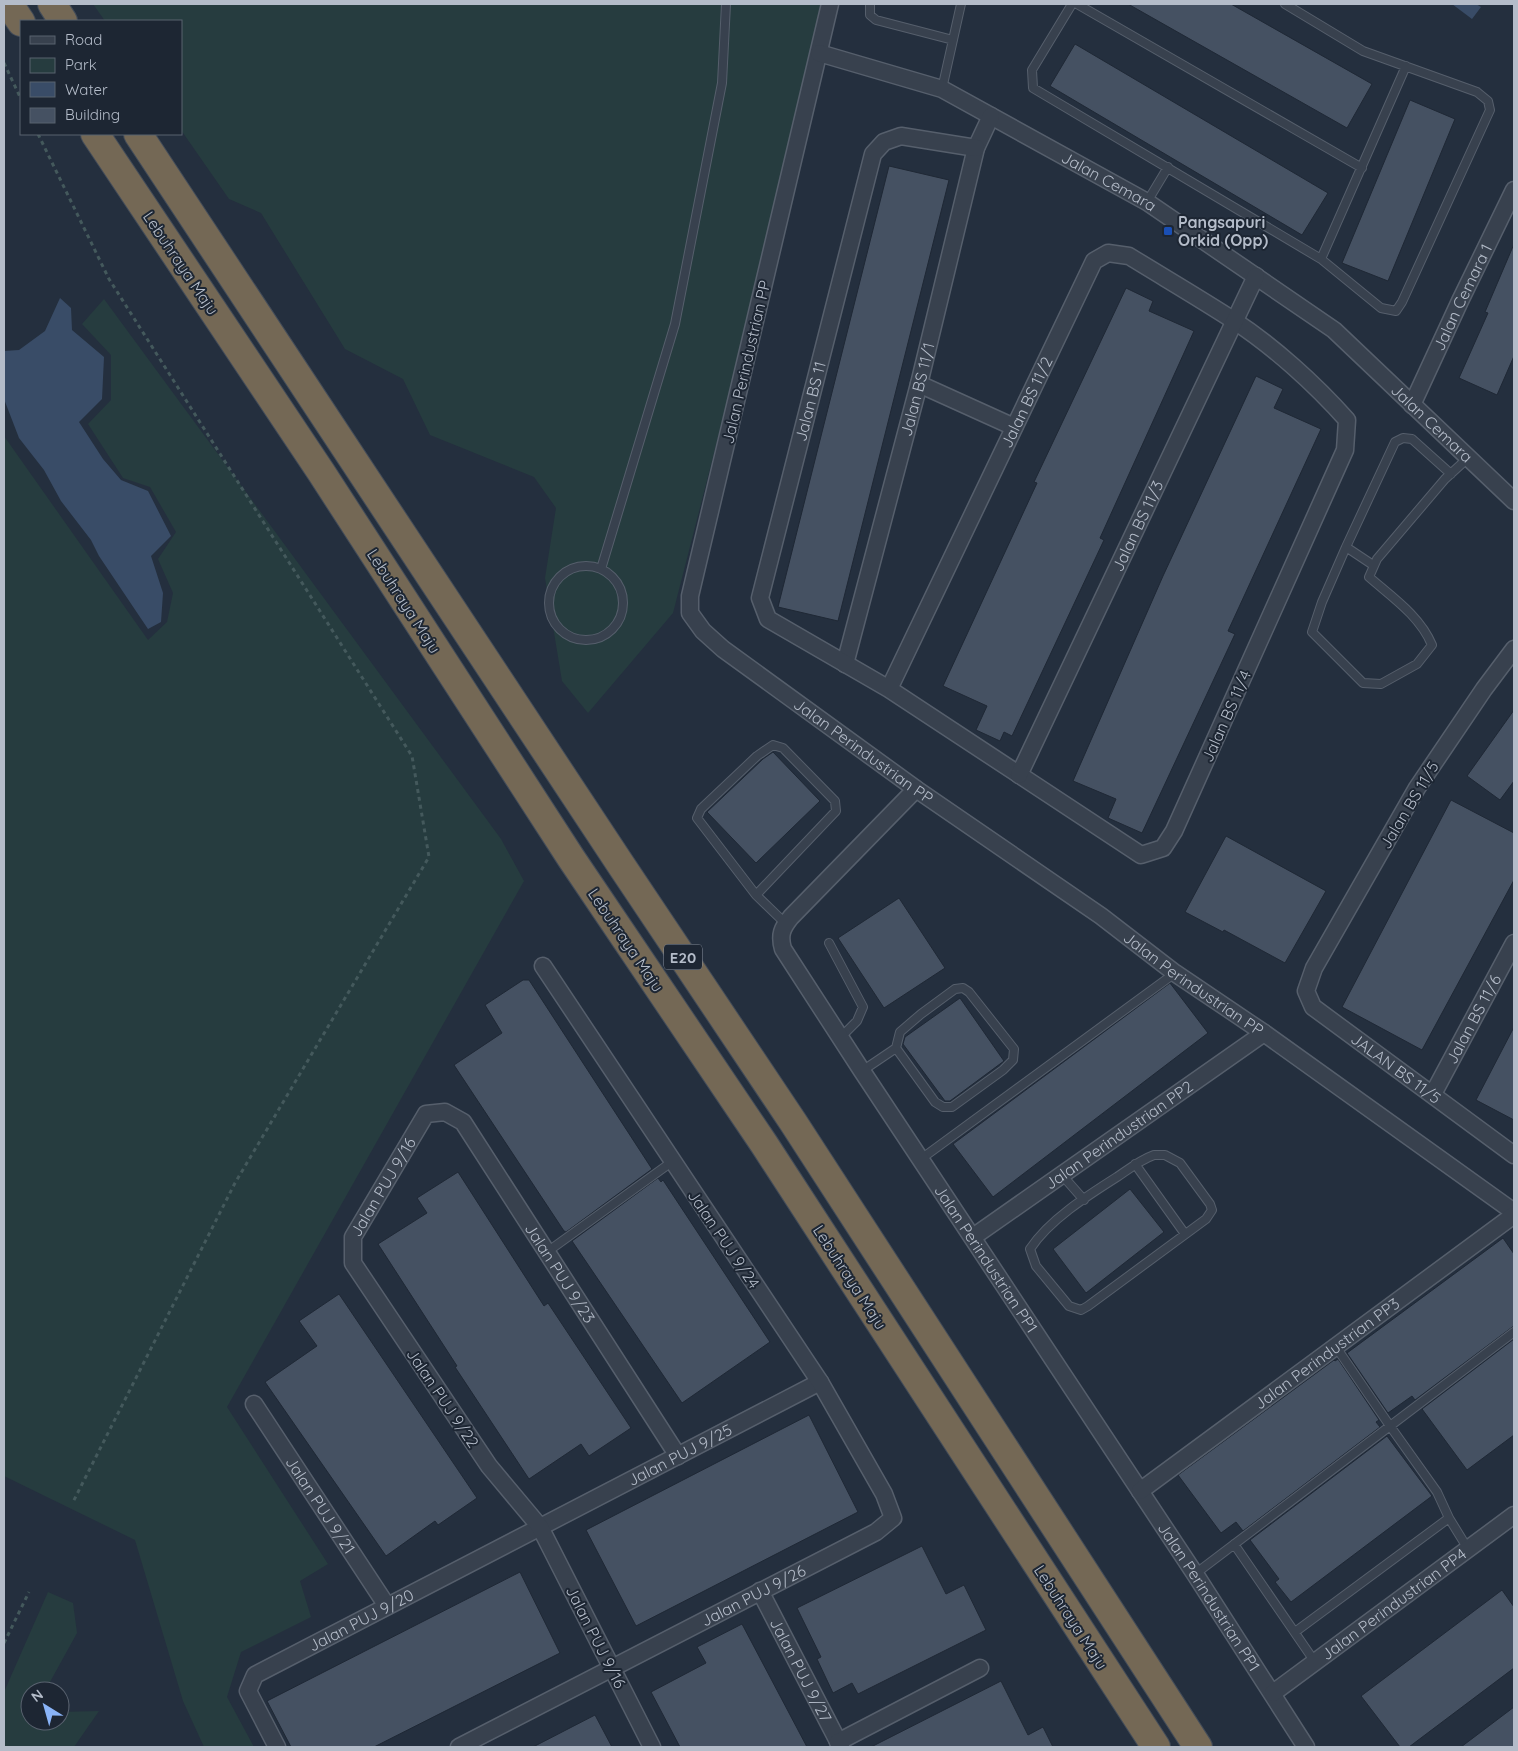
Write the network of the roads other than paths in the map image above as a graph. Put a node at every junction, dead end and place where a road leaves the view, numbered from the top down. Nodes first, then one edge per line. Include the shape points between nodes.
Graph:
1 (9, 4) edge
2 (52, 4) edge
3 (726, 4) edge
4 (830, 4) edge
5 (870, 4) edge
6 (961, 4) edge
7 (1072, 4) edge
8 (1077, 4) edge
9 (1285, 4) edge
10 (20, 20) edge
11 (63, 20) edge
12 (953, 40) junction
13 (820, 53) junction
14 (1406, 66) junction
15 (942, 88) junction
16 (990, 116) junction
17 (96, 135) edge
18 (139, 135) edge
19 (976, 148) junction
20 (1168, 167) junction
21 (1362, 168) junction
22 (1514, 190) edge
23 (1147, 202) junction
24 (1322, 259) junction
25 (1256, 276) junction
26 (1234, 321) junction
27 (919, 384) junction
28 (1412, 405) junction
29 (1014, 427) junction
30 (1468, 458) junction
31 (1451, 474) junction
32 (1514, 501) edge
33 (1346, 547) junction
34 (1373, 565) junction
35 (601, 569) junction
36 (1514, 649) edge
37 (845, 664) junction
38 (889, 689) junction
39 (1019, 775) junction
40 (916, 789) junction
41 (756, 895) junction
42 (786, 924) junction
43 (829, 943) dead end
44 (1514, 943) edge
45 (543, 966) dead end
46 (1314, 968) joint
47 (1175, 973) junction
48 (1264, 1033) junction
49 (841, 1037) junction
50 (896, 1048) junction
51 (862, 1071) junction
52 (1433, 1094) junction
53 (426, 1114) joint
54 (1514, 1155) edge
55 (921, 1160) junction
56 (673, 1162) junction
57 (1135, 1164) junction
58 (1062, 1175) junction
59 (1084, 1200) junction
60 (1514, 1213) edge
61 (1185, 1234) junction
62 (973, 1237) junction
63 (547, 1252) junction
64 (353, 1263) joint
65 (1514, 1332) edge
66 (1336, 1347) junction
67 (820, 1382) junction
68 (254, 1404) dead end
69 (1390, 1426) junction
70 (678, 1456) junction
71 (1140, 1491) junction
72 (1514, 1515) edge
73 (893, 1518) joint
74 (1449, 1518) junction
75 (540, 1527) junction
76 (1234, 1544) junction
77 (1468, 1548) junction
78 (1195, 1574) junction
79 (760, 1591) junction
80 (387, 1606) junction
81 (1296, 1632) junction
82 (1315, 1662) junction
83 (612, 1668) junction
84 (980, 1668) dead end
85 (1273, 1693) junction
86 (839, 1744) edge
87 (277, 1747) edge
88 (459, 1747) edge
89 (652, 1747) edge
90 (1156, 1747) edge
91 (1198, 1747) edge
92 (1306, 1747) edge

1 - 10 highway
2 - 11 highway
3 - 35 lane via 722,83 675,324
4 - 13 street
5 - 12 lane via 870,15 876,20
6 - 12 lane
7 - 20 lane via 1032,70 1033,88
8 - 21 lane
9 - 14 lane via 1364,51
12 - 15 lane
13 - 15 street, Jalan Cemara
13 - 40 street, Jalan Perindustrian PP via 690,596 690,613 702,631 723,648
14 - 21 lane
14 - 24 lane via 1477,92 1488,101 1490,110 1396,311 1381,308
15 - 16 street, Jalan Cemara
16 - 19 street, Jalan BS 11/1
16 - 23 street, Jalan Cemara
17 - 90 highway, Lebuhraya Maju / E20 via 321,472 571,858 764,1144
18 - 91 highway, E20 via 793,1122
19 - 27 street, Jalan BS 11/1
19 - 37 street, Jalan BS 11 via 900,136 884,142 873,154 762,588 760,598 768,620
20 - 23 lane
20 - 24 lane
21 - 24 lane
22 - 28 street, Jalan Cemara 1
23 - 25 street, Jalan Cemara
25 - 26 street, Jalan BS 11/3
25 - 28 street, Jalan Cemara via 1334,330
26 - 29 street, Jalan BS 11/2 via 1129,256 1108,253 1094,260
26 - 39 street, Jalan BS 11/3
26 - 39 street, Jalan BS 11/4 via 1323,393 1347,420 1345,450 1174,831 1163,848 1141,855
27 - 29 street
27 - 37 street, Jalan BS 11/1
28 - 30 street, Jalan Cemara
29 - 38 street, Jalan BS 11/2
30 - 31 lane
30 - 32 street, Jalan Cemara
31 - 33 lane via 1412,439 1403,438 1395,442
31 - 34 lane
33 - 34 lane
33 - 34 lane via 1312,632 1363,683 1381,684 1417,664 1432,645 1427,632 1414,616 1369,577
35 - 35 lane via 614,578 622,591 624,606 619,621 609,633 595,640 580,640 565,634 554,623 549,608 551,593 558,579 570,570 586,566
36 - 46 street, Jalan BS 11/5 via 1417,788
37 - 38 street, Jalan BS 11
38 - 39 street, Jalan BS 11/4
40 - 42 street
40 - 47 street, Jalan Perindustrian PP via 1100,916
41 - 41 lane via 697,818 701,809 774,744 782,748 835,801 836,811
41 - 42 lane
42 - 49 street, Jalan Perindustrian PP1 via 780,939 783,949
43 - 49 lane via 863,1007 857,1021
44 - 52 street, Jalan BS 11/6
45 - 56 street, Jalan PUJ 9/24
46 - 52 street, JALAN BS 11/5 via 1306,991 1313,1007
47 - 48 street, Jalan Perindustrian PP
47 - 55 lane
48 - 58 street, Jalan Perindustrian PP2
48 - 60 street, Jalan Perindustrian PP
49 - 51 street, Jalan Perindustrian PP1
50 - 50 lane via 900,1032 955,989 963,988 1014,1048 1013,1060 1003,1070 952,1107 943,1107 935,1102
50 - 51 lane
51 - 55 street, Jalan Perindustrian PP1
52 - 54 street, JALAN BS 11/5
53 - 63 street, Jalan PUJ 9/23 via 445,1112 463,1122
53 - 64 street, Jalan PUJ 9/16 via 353,1237
55 - 62 street, Jalan Perindustrian PP1
56 - 63 lane
56 - 67 street, Jalan PUJ 9/24
57 - 59 lane
57 - 61 lane
57 - 61 lane via 1165,1155 1180,1163 1199,1188 1212,1210 1206,1219
58 - 59 lane
58 - 62 street, Jalan Perindustrian PP2
59 - 61 lane via 1047,1228 1030,1249 1036,1266 1069,1306 1081,1310 1088,1306
60 - 66 street, Jalan Perindustrian PP3
62 - 71 street, Jalan Perindustrian PP1
63 - 70 street, Jalan PUJ 9/23
64 - 75 street, Jalan PUJ 9/22 via 489,1466
65 - 69 lane
66 - 69 lane
66 - 71 street, Jalan Perindustrian PP3
67 - 70 street, Jalan PUJ 9/25
67 - 73 street, Jalan PUJ 9/24 via 884,1494
68 - 80 street, Jalan PUJ 9/21
69 - 74 lane via 1437,1492
69 - 76 lane
70 - 75 street, Jalan PUJ 9/25
71 - 78 street, Jalan Perindustrian PP1
72 - 77 street, Jalan Perindustrian PP4
73 - 79 street, Jalan PUJ 9/26 via 876,1532
74 - 77 lane
74 - 81 lane
75 - 80 street, Jalan PUJ 9/20
75 - 83 street, Jalan PUJ 9/16
76 - 78 lane
76 - 81 lane
77 - 82 street, Jalan Perindustrian PP4
78 - 85 street, Jalan Perindustrian PP1
79 - 83 street, Jalan PUJ 9/26
79 - 86 street, Jalan PUJ 9/27
80 - 87 street, Jalan PUJ 9/20 via 255,1674 248,1691
81 - 82 lane
82 - 85 street, Jalan Perindustrian PP4
83 - 88 street, Jalan PUJ 9/26
83 - 89 street, Jalan PUJ 9/16
84 - 86 street
85 - 92 street, Jalan Perindustrian PP1

